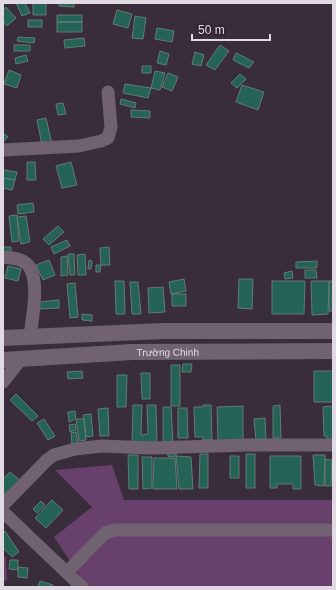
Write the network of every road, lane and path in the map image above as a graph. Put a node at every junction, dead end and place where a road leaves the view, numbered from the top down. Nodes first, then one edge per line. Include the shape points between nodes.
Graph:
1 (108, 92) dead end
2 (3, 150) edge
3 (3, 257) edge
4 (333, 331) edge
5 (30, 337) junction
6 (3, 338) edge
7 (333, 351) edge
8 (21, 359) junction
9 (3, 360) edge
10 (3, 382) edge
11 (333, 445) edge
12 (3, 505) edge
13 (3, 512) edge
14 (333, 530) edge
15 (67, 572) junction
16 (82, 587) edge

1 - 2 street via 111,127 108,138 79,146
3 - 5 street via 27,264 33,276 34,298
4 - 5 street, Trường Chinh via 163,331
5 - 6 street, Trường Chinh
7 - 8 street, Trường Chinh via 132,352
8 - 9 street, Trường Chinh
8 - 10 street
11 - 12 street via 255,444 150,448 102,446 75,449 54,455 47,460
13 - 15 street
14 - 15 street via 115,530 105,533
15 - 16 street

